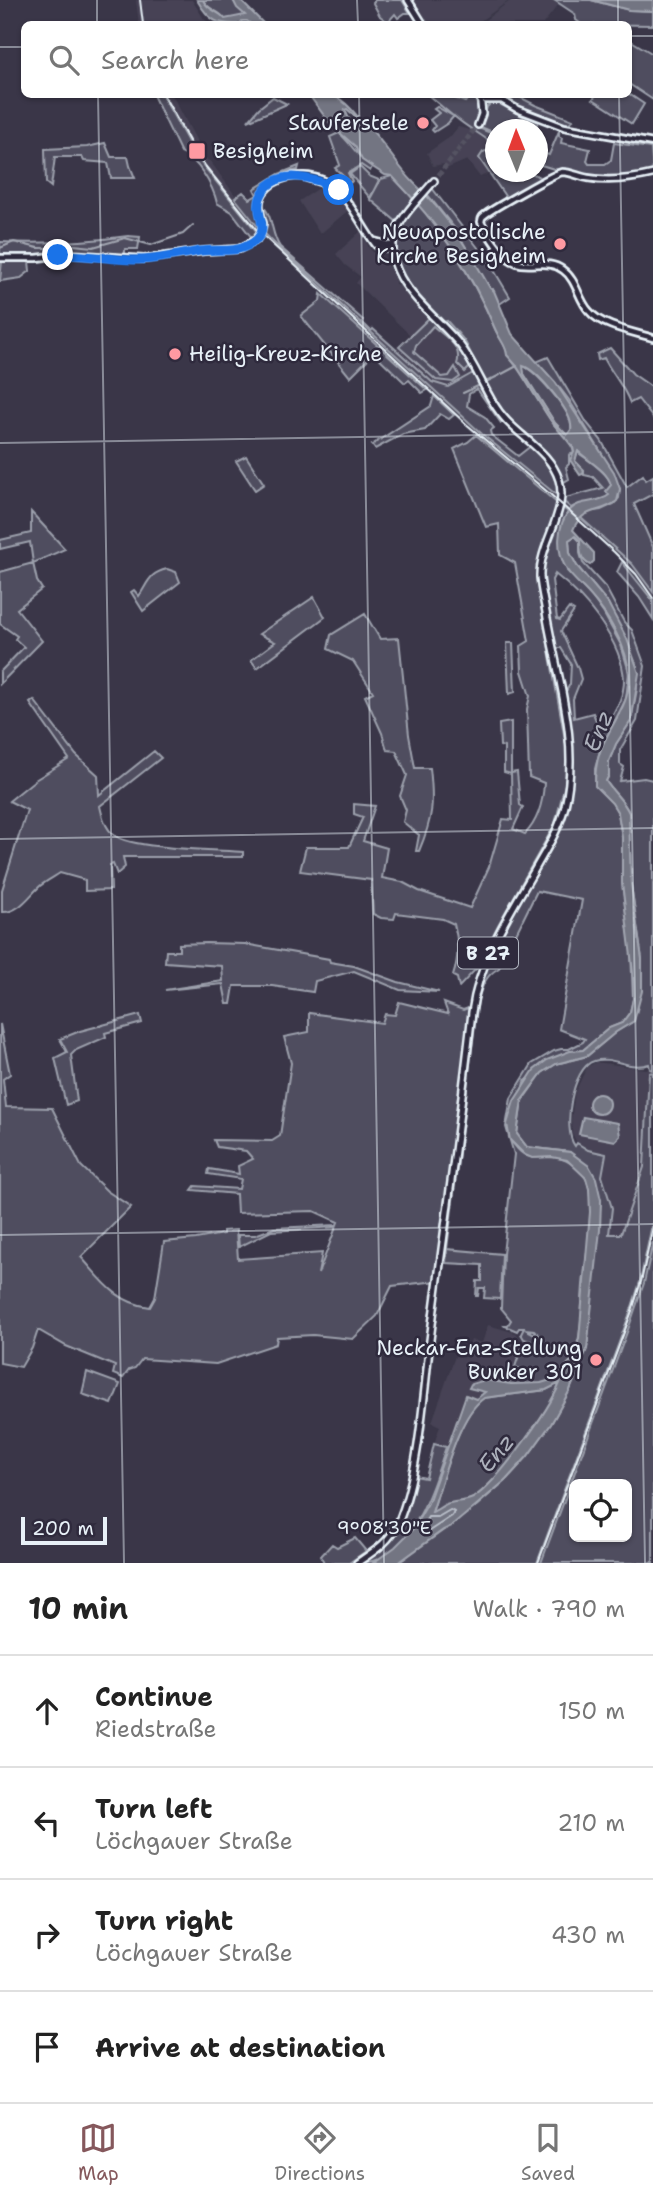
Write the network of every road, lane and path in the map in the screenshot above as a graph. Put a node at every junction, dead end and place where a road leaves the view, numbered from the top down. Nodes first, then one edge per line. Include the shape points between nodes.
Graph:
1 (408, 0) edge
2 (420, 21) edge
3 (481, 98) edge
4 (485, 98) edge
5 (493, 98) edge
6 (500, 100) junction
7 (492, 101) junction
8 (482, 114) junction
9 (478, 125) tunnel mouth
10 (653, 143) edge
11 (653, 174) edge
12 (434, 181) tunnel mouth
13 (396, 232) junction
14 (373, 241) junction
15 (381, 243) junction
16 (393, 248) junction
17 (0, 258) edge
18 (653, 338) edge
19 (356, 1563) edge

1 - 2 main road
3 - 8 main road
4 - 7 main road
5 - 6 main road
6 - 7 main road
6 - 10 main road via 564,127
7 - 8 main road
8 - 9 main road
11 - 18 main road via 610,180 562,172 481,220 512,260 546,263 565,271 587,310 604,322
12 - 13 main road, B 27
13 - 15 main road
13 - 16 main road, B 27
14 - 15 main road
14 - 16 main road via 381,248
14 - 17 main road, bridge via 339,190 306,176 281,179 268,188 259,200 261,233 239,249 144,260 68,254
15 - 16 main road
16 - 19 main road, B 27 via 401,279 461,346 500,413 551,463 559,479 560,508 543,550 540,578 571,767 557,829 480,972 418,1438 405,1505 388,1538

